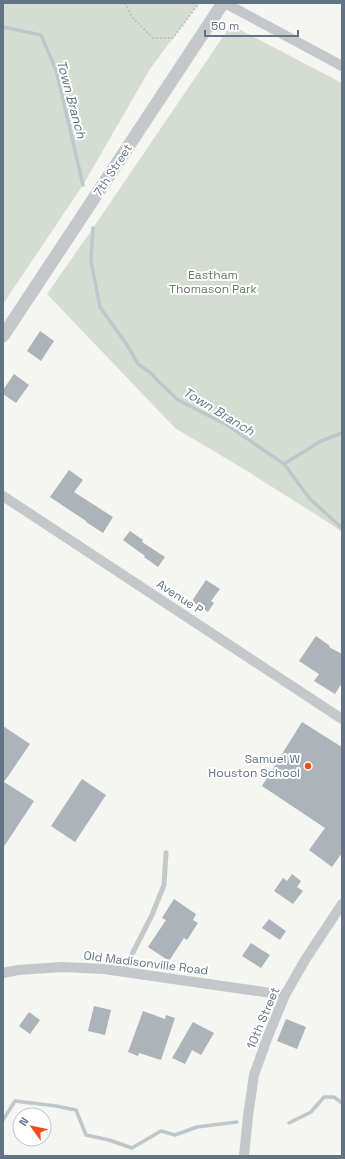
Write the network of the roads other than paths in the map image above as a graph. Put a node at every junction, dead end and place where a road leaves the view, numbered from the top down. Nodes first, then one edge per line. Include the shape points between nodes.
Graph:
1 (224, 3) edge
2 (342, 66) edge
3 (3, 336) edge
4 (3, 496) edge
5 (342, 719) edge
6 (166, 853) dead end
7 (342, 904) edge
8 (123, 972) junction
9 (3, 973) edge
10 (286, 995) junction
11 (244, 1156) edge

1 - 2 street
1 - 3 street, 7th Street
4 - 5 street, Avenue P
6 - 8 lane via 164,886
7 - 10 street, 10th Street via 305,960
8 - 9 street, Old Madisonville Road via 62,967
8 - 10 street, Old Madisonville Road
10 - 11 street, 10th Street via 254,1075

